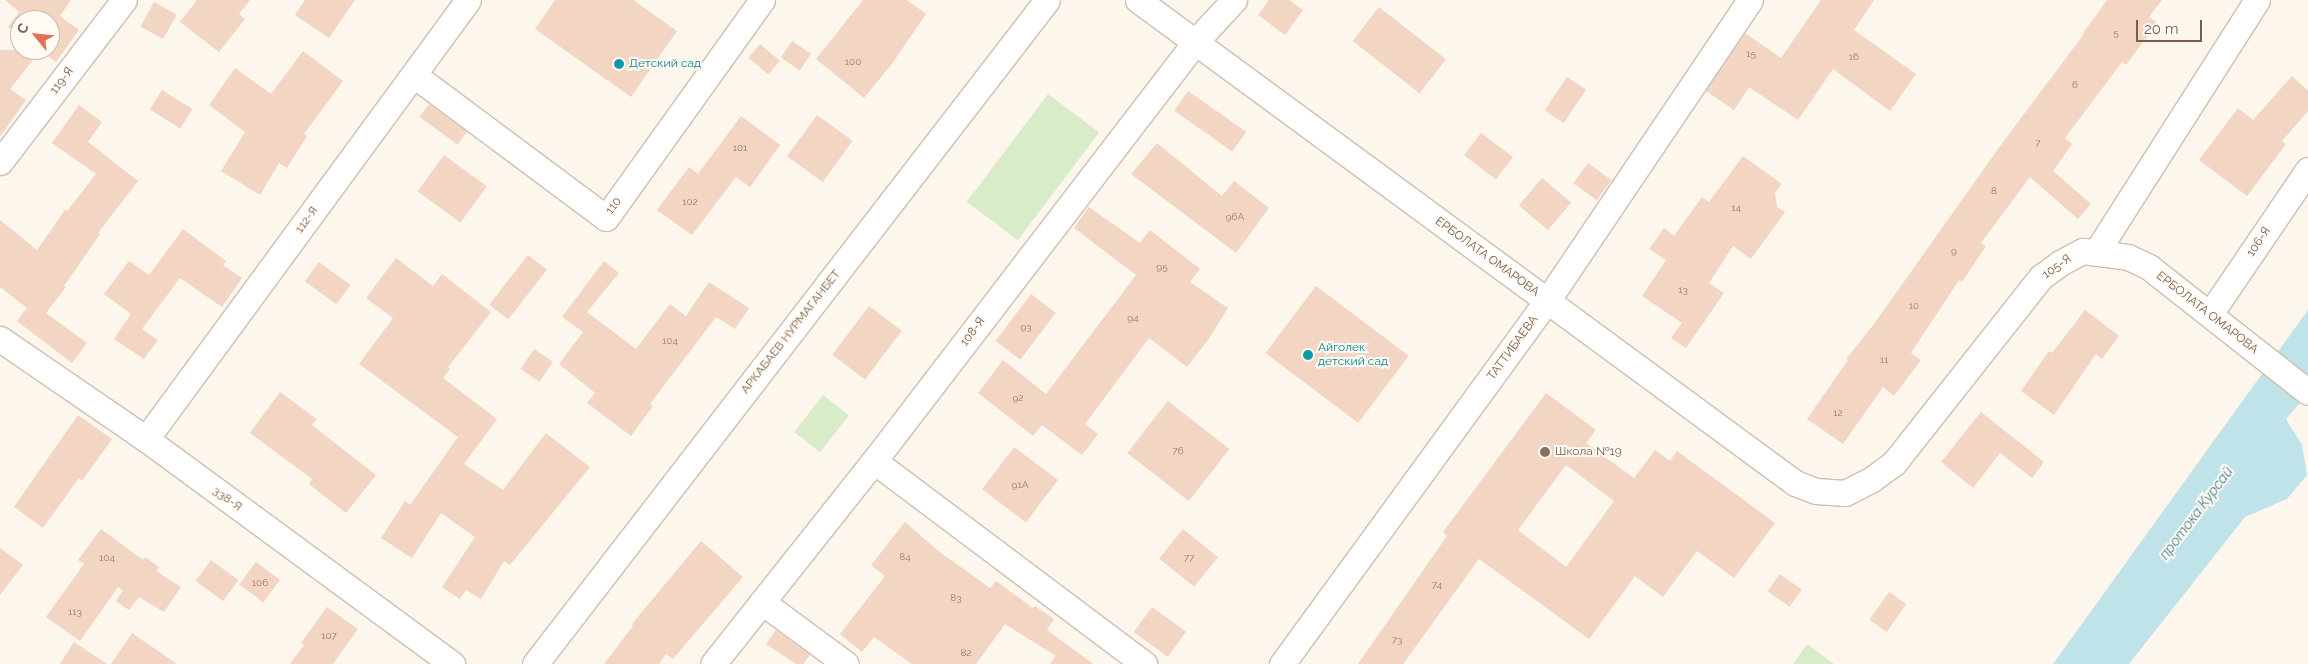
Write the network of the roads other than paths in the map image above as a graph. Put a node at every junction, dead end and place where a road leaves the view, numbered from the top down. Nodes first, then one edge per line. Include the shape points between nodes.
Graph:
1 (124, 0) edge
2 (468, 0) edge
3 (762, 0) edge
4 (1047, 0) edge
5 (1138, 0) edge
6 (1234, 0) edge
7 (1750, 0) edge
8 (2257, 0) edge
9 (1196, 41) junction
10 (414, 75) junction
11 (0, 162) edge
12 (2308, 170) edge
13 (2097, 251) junction
14 (1547, 301) junction
15 (2210, 314) junction
16 (0, 339) edge
17 (2308, 392) edge
18 (146, 439) junction
19 (874, 460) junction
20 (1845, 492) joint
21 (762, 602) junction
22 (452, 664) edge
23 (535, 664) edge
24 (714, 664) edge
25 (846, 664) edge
26 (1144, 664) edge
27 (1282, 664) edge

1 - 11 street, 119-Я
2 - 10 street, 112-Я
3 - 10 street, 110 via 606,218
4 - 23 street, АРКАБАЕВ НУРМАГАНБЕТ
5 - 9 street, ЕРБОЛАТА ОМАРОВА
6 - 9 street, 108-Я
7 - 14 street, ТАТТИБАЕВА
8 - 13 street
9 - 14 street, ЕРБОЛАТА ОМАРОВА
9 - 19 street, 108-Я
10 - 18 street, 112-Я
12 - 15 street, 106-Я
13 - 15 street, ЕРБОЛАТА ОМАРОВА via 2128,257 2149,268
13 - 20 street, 105-Я via 2083,251 2041,277 1894,463 1872,479
14 - 20 street, ЕРБОЛАТА ОМАРОВА via 1795,483 1816,491
14 - 27 street, ТАТТИБАЕВА
15 - 17 street, ЕРБОЛАТА ОМАРОВА
16 - 18 street, 338-Я
18 - 22 street, 338-Я
19 - 21 street, 108-Я
19 - 26 street
21 - 24 street, 108-Я
21 - 25 street

